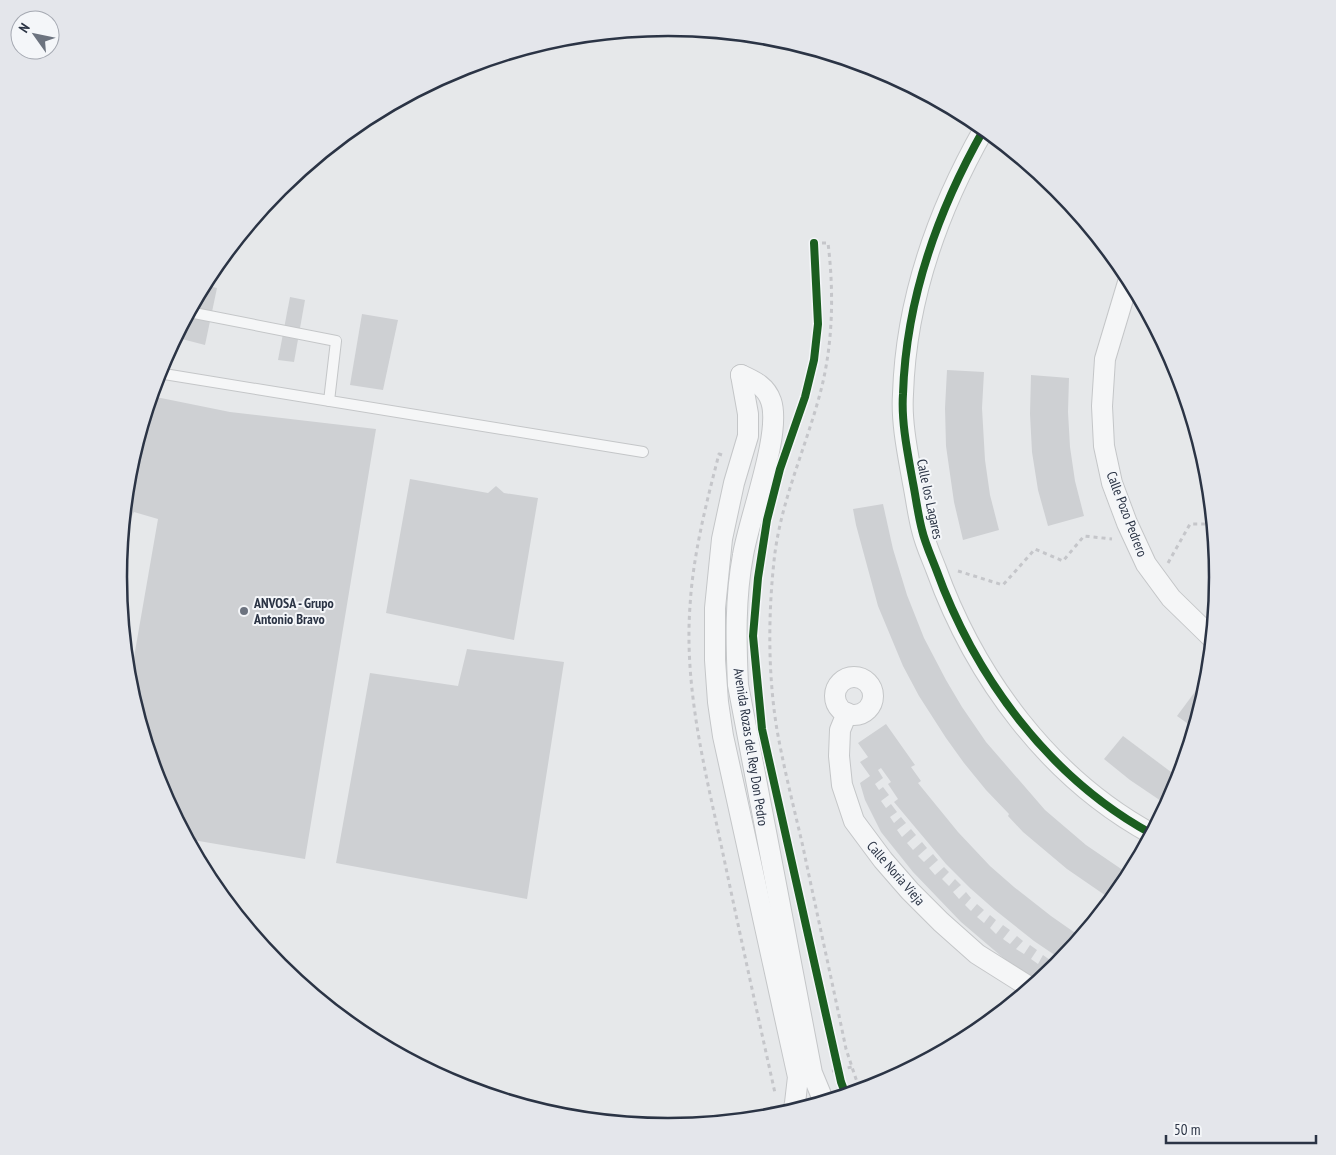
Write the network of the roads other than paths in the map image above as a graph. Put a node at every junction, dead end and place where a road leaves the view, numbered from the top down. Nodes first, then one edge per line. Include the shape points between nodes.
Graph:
1 (980, 135) edge
2 (1126, 290) edge
3 (196, 313) edge
4 (166, 374) edge
5 (328, 401) junction
6 (644, 452) dead end
7 (1206, 632) edge
8 (847, 713) dead end
9 (1146, 830) edge
10 (1025, 984) edge
11 (822, 1096) edge
12 (796, 1103) edge

1 - 9 street, Calle los Lagares via 950,193 925,261 908,346 902,395 907,452 922,532 945,596 967,642 996,689 1029,732 1061,765 1094,795
2 - 7 street, Calle Pozo Pedrero via 1106,359 1102,406 1104,446 1112,482 1146,564 1171,598
3 - 5 lane via 336,340
4 - 5 lane
5 - 6 lane
8 - 10 street, Calle Noria Vieja via 840,730 839,756 842,785 854,821 883,860 941,922 978,954
11 - 12 street, Avenida Rozas del Rey Don Pedro via 812,1073 738,685 736,638 743,555 770,448 773,420 771,401 760,384 741,375 748,414 748,436 722,539 715,608 715,660 723,736 798,1077

